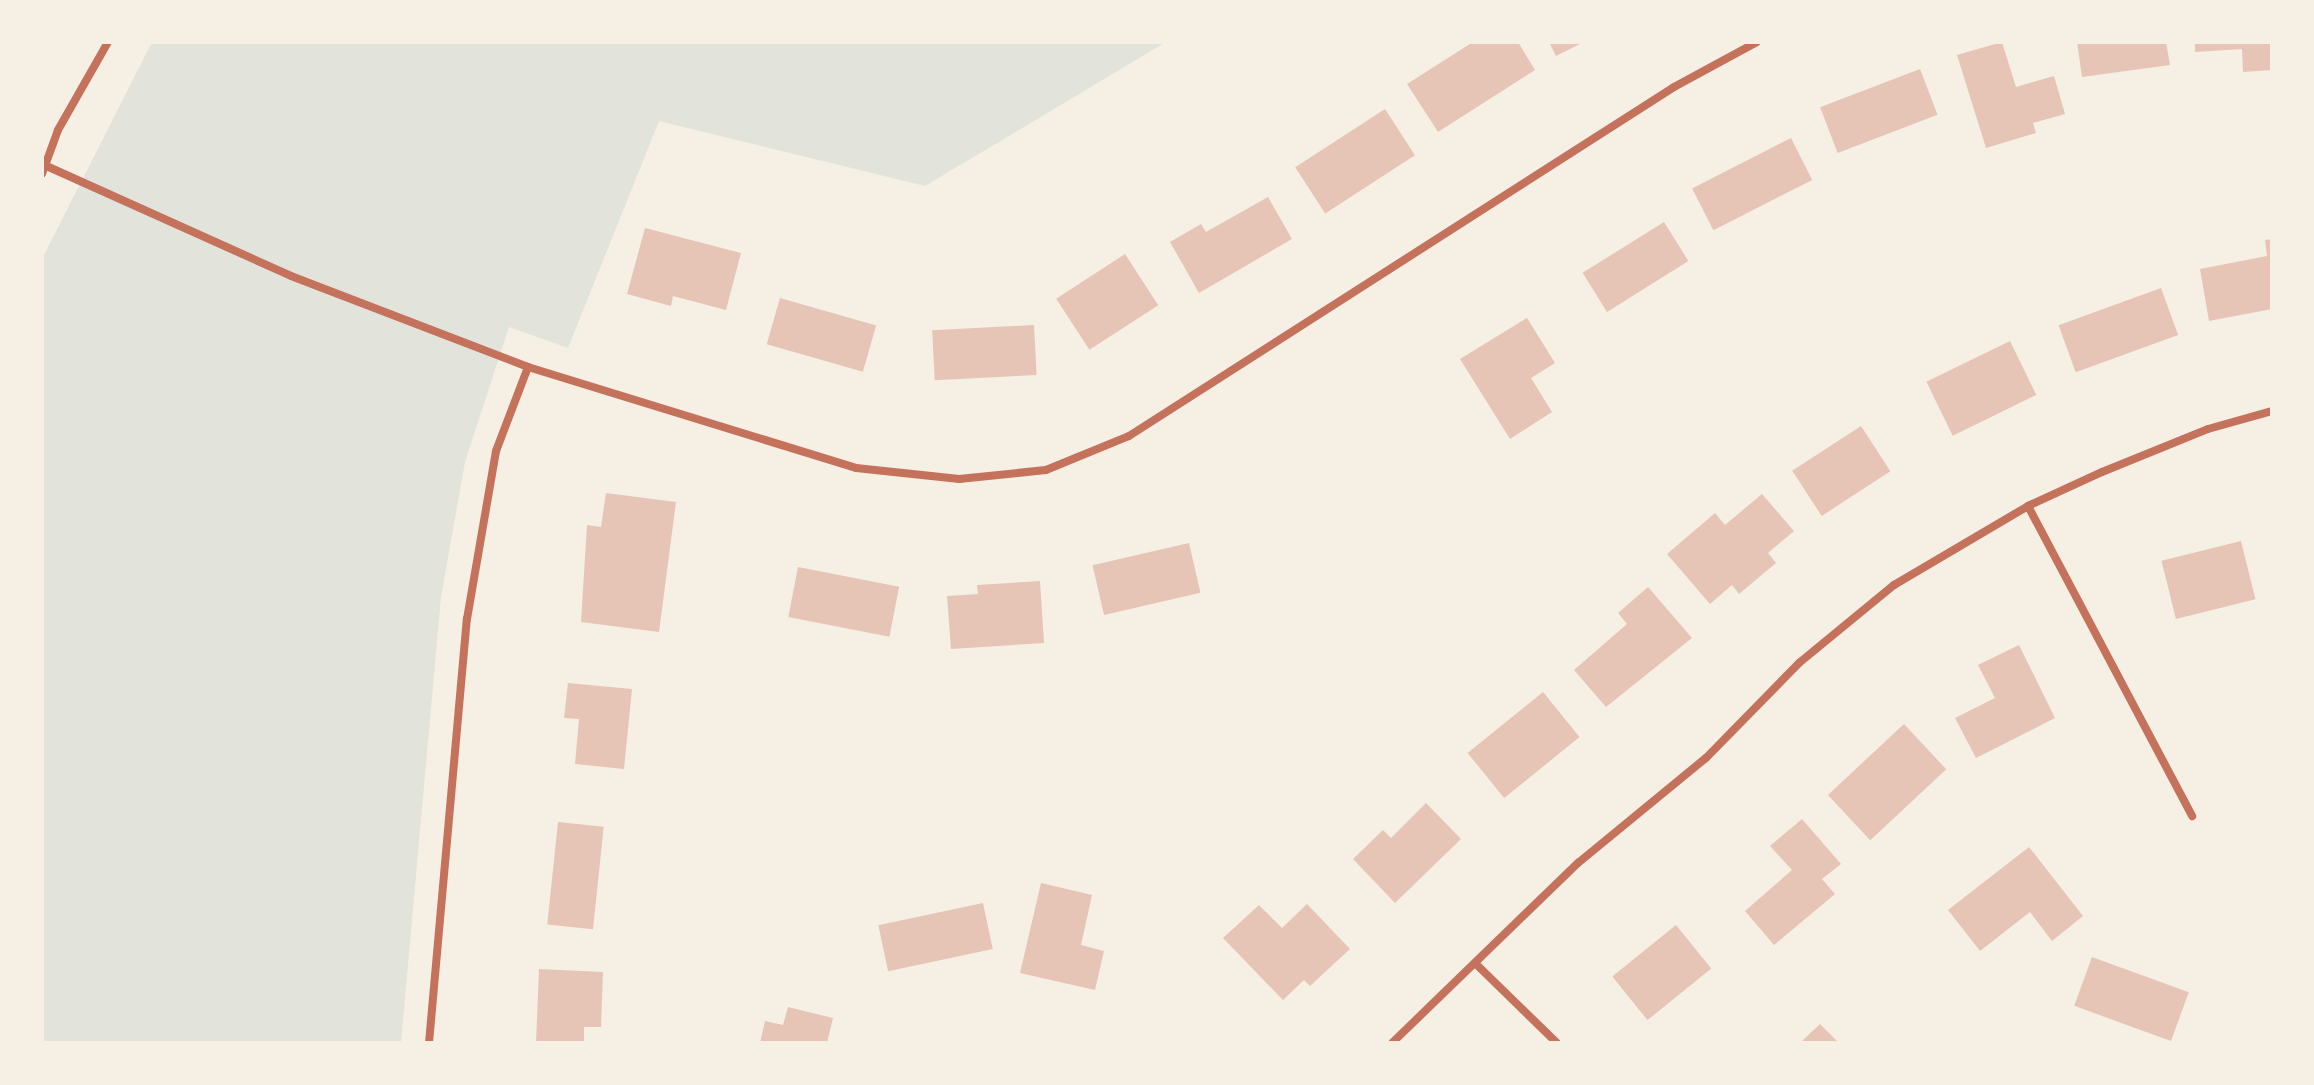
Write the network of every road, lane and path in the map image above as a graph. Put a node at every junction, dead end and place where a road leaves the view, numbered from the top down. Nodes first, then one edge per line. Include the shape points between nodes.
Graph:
1 (108, 42) edge
2 (1757, 42) edge
3 (43, 168) edge
4 (528, 367) junction
5 (2272, 411) edge
6 (2028, 506) junction
7 (2192, 816) dead end
8 (1476, 964) junction
9 (429, 1043) edge
10 (1392, 1043) edge
11 (1557, 1043) edge

1 - 3 street via 58,130
2 - 4 street via 1558,160 1200,395 1129,436 1046,470 959,479 856,468
3 - 4 street via 291,276
4 - 9 street via 496,451 467,619
5 - 6 street via 2208,429
6 - 7 street
6 - 8 street via 1894,585 1811,653 1706,758 1578,863
8 - 10 street
8 - 11 street

